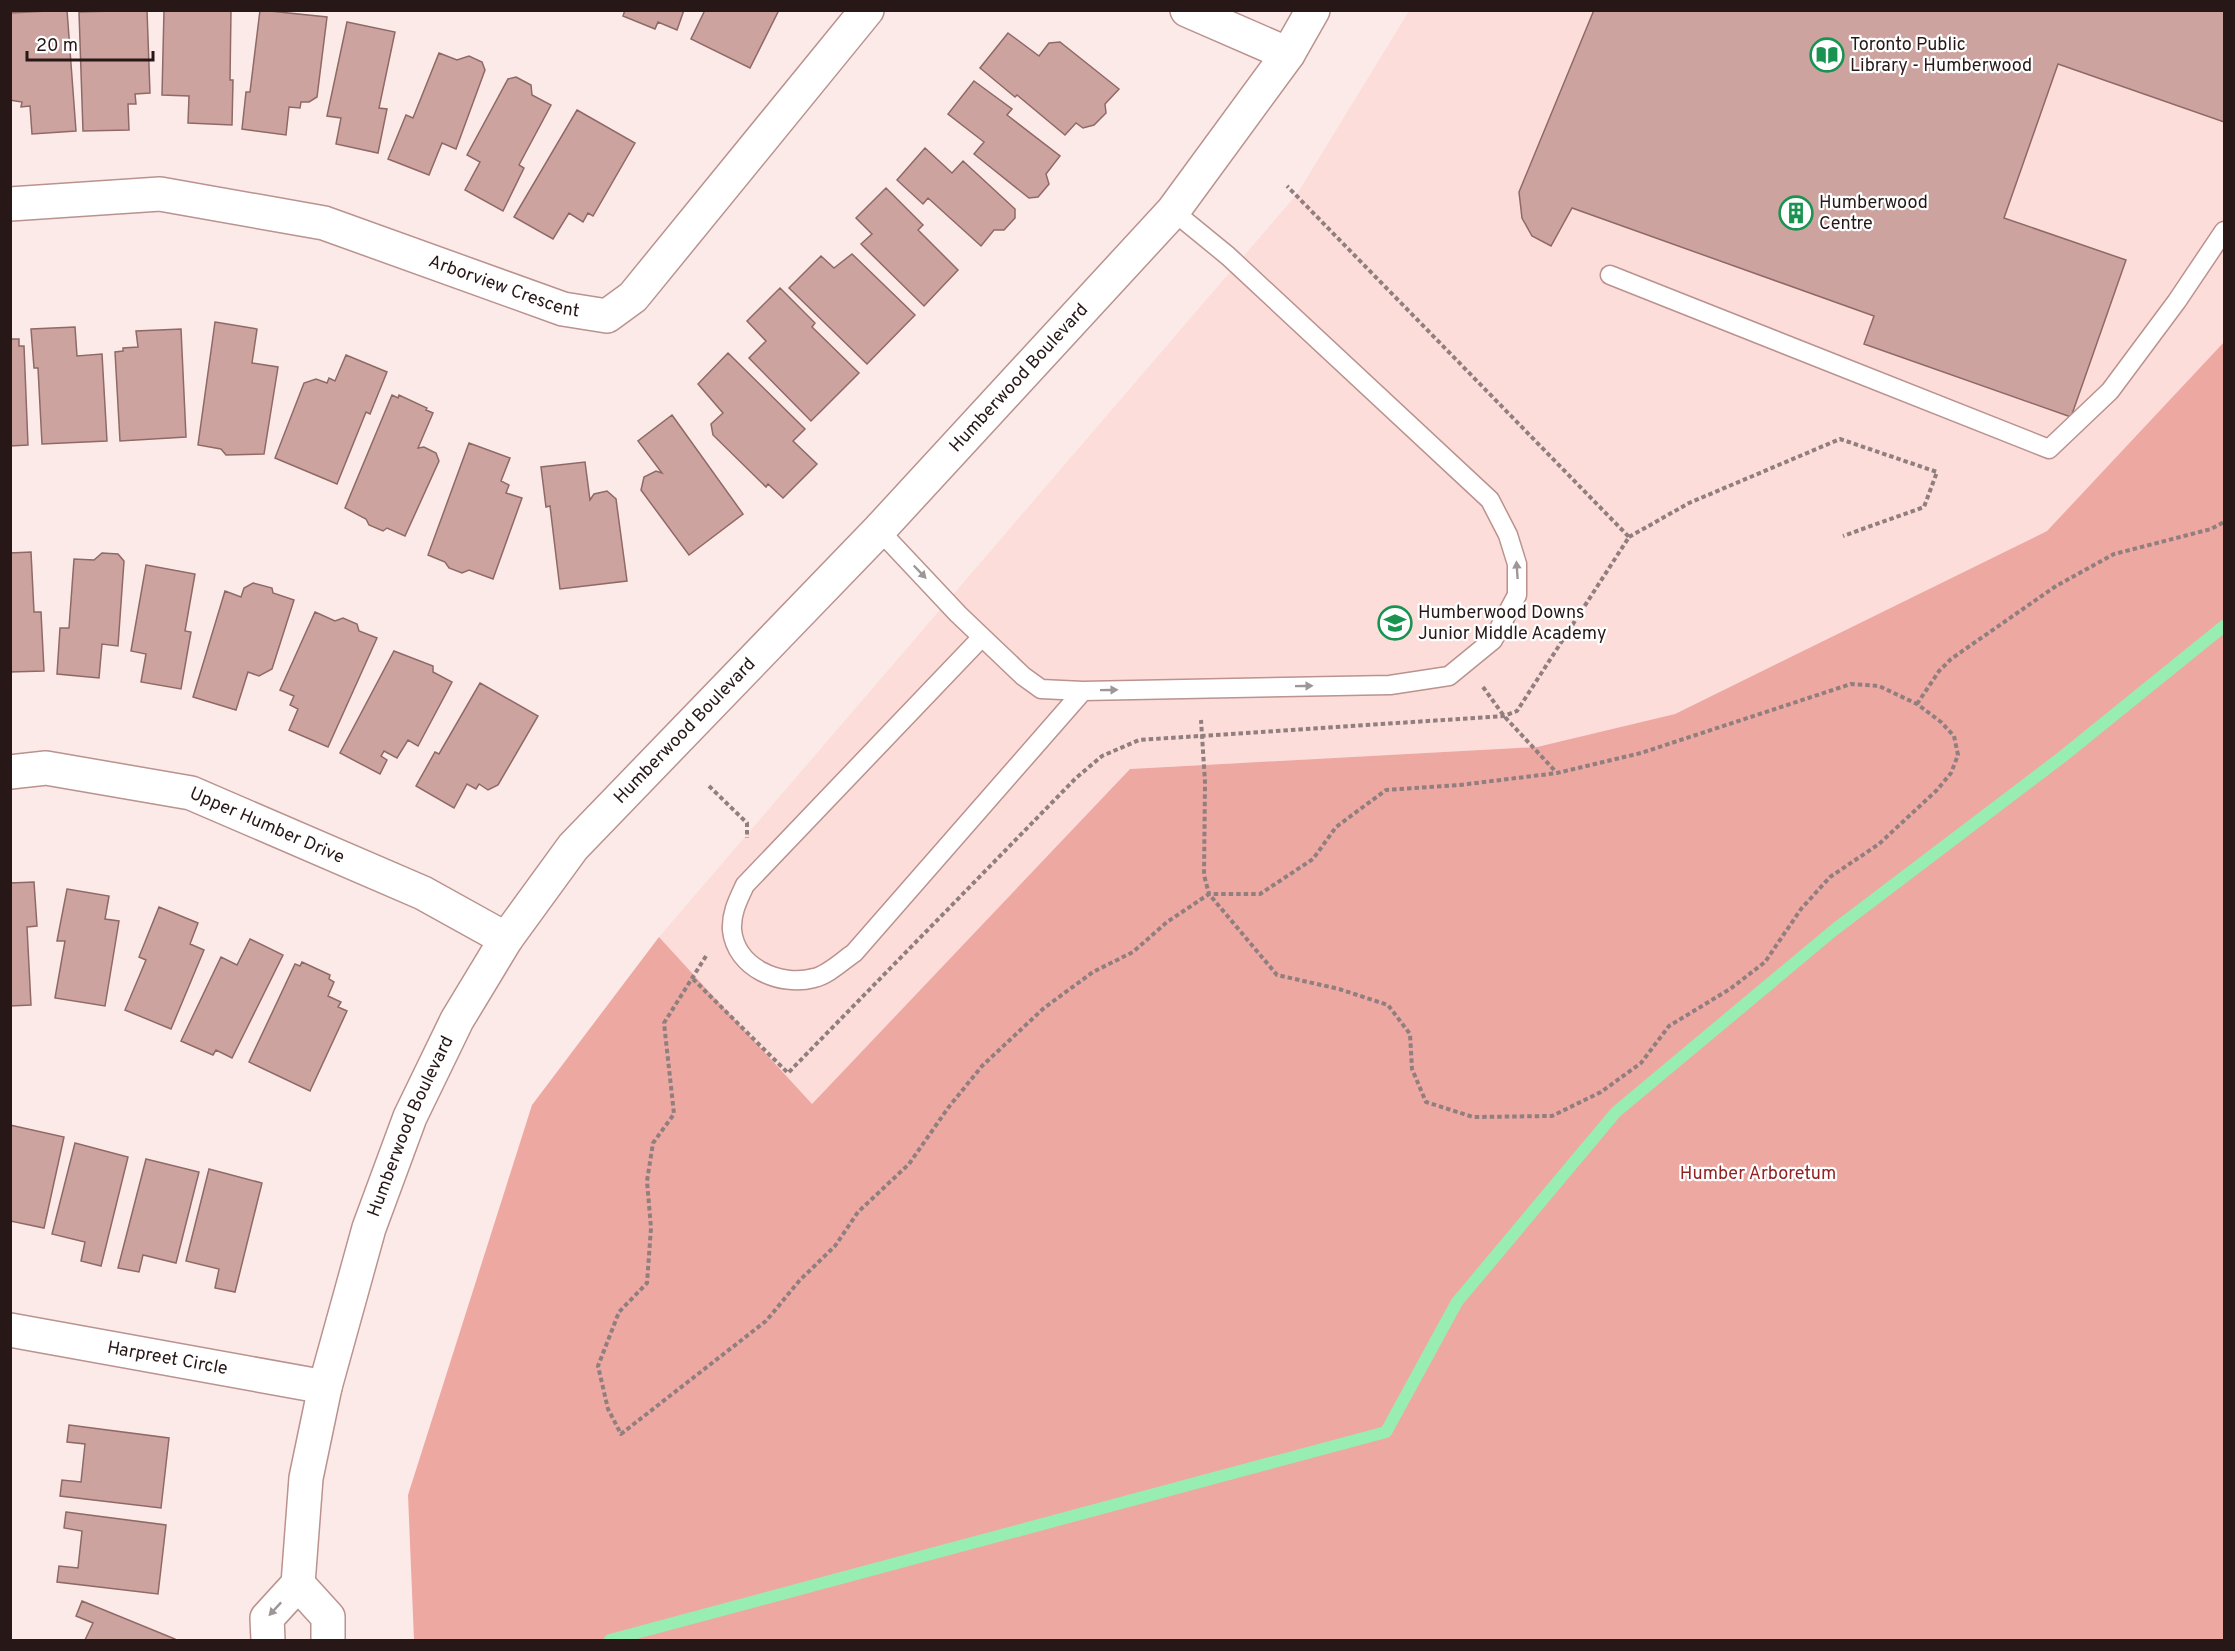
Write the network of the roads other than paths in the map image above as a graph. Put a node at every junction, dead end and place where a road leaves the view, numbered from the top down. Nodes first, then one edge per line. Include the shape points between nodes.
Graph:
1 (867, 10) edge
2 (1187, 10) edge
3 (1313, 10) edge
4 (1288, 54) junction
5 (10, 204) edge
6 (1173, 211) junction
7 (2224, 231) edge
8 (1610, 275) dead end
9 (879, 530) junction
10 (982, 637) junction
11 (1083, 691) junction
12 (10, 772) edge
13 (506, 939) junction
14 (10, 1330) edge
15 (325, 1387) junction
16 (298, 1584) junction
17 (268, 1641) edge
18 (328, 1641) edge

1 - 5 street, Arborview Crescent via 633,297 607,316 563,309 324,223 160,194
2 - 4 street
3 - 4 street, Humberwood Boulevard
4 - 6 street, Humberwood Boulevard
6 - 9 street, Humberwood Boulevard
11 -> 6 lane via 1390,685 1449,676 1493,640 1517,595 1517,564 1490,500 1245,272
7 - 8 lane via 2110,391 2049,449
9 -> 10 lane
9 - 13 street, Humberwood Boulevard via 573,847
10 - 11 lane via 1041,689
10 - 11 lane via 744,885 734,908 732,932 746,962 770,977 791,981 816,978 854,953
12 - 13 street, Upper Humber Drive via 46,768 191,793 423,893
13 - 15 street, Humberwood Boulevard via 457,1020 410,1117 369,1228
14 - 15 street, Harpreet Circle
15 - 16 street, Humberwood Boulevard via 306,1478
16 -> 17 street via 267,1618
16 - 18 street via 328,1617

